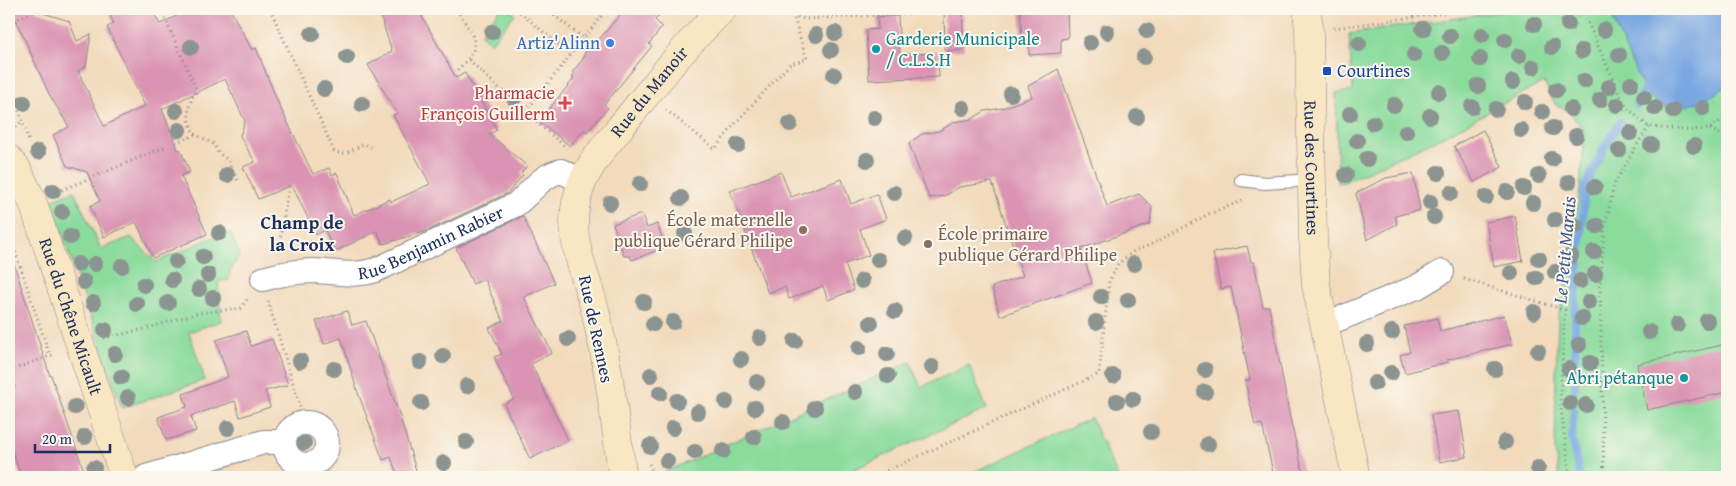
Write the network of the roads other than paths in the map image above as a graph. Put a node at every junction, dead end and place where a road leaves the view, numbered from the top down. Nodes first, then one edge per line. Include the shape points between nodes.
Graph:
1 (723, 9) edge
2 (1308, 20) edge
3 (20, 154) edge
4 (1241, 180) dead end
5 (1313, 180) junction
6 (582, 181) junction
7 (1442, 272) road end
8 (264, 279) road end
9 (1324, 325) junction
10 (285, 442) junction
11 (325, 467) edge
12 (124, 477) edge
13 (146, 477) edge
14 (623, 477) edge
15 (1356, 477) edge

1 - 6 street, Rue du Manoir via 653,86 592,163
2 - 5 street, Rue des Courtines
3 - 12 street, Rue du Chêne Micault via 17,169 32,200
4 - 5 lane via 1265,183
5 - 9 street, Rue des Courtines via 1316,285
6 - 8 street, Rue Benjamin Rabier via 560,170 552,172 515,205 376,270 355,275 287,272
6 - 14 street, Rue de Rennes via 574,222 577,246 603,349
7 - 9 street via 1417,287
9 - 15 street, Rue des Courtines
10 - 11 street via 285,449 292,460
10 - 11 street via 293,427 305,423 318,427 326,438
10 - 13 street via 264,442

